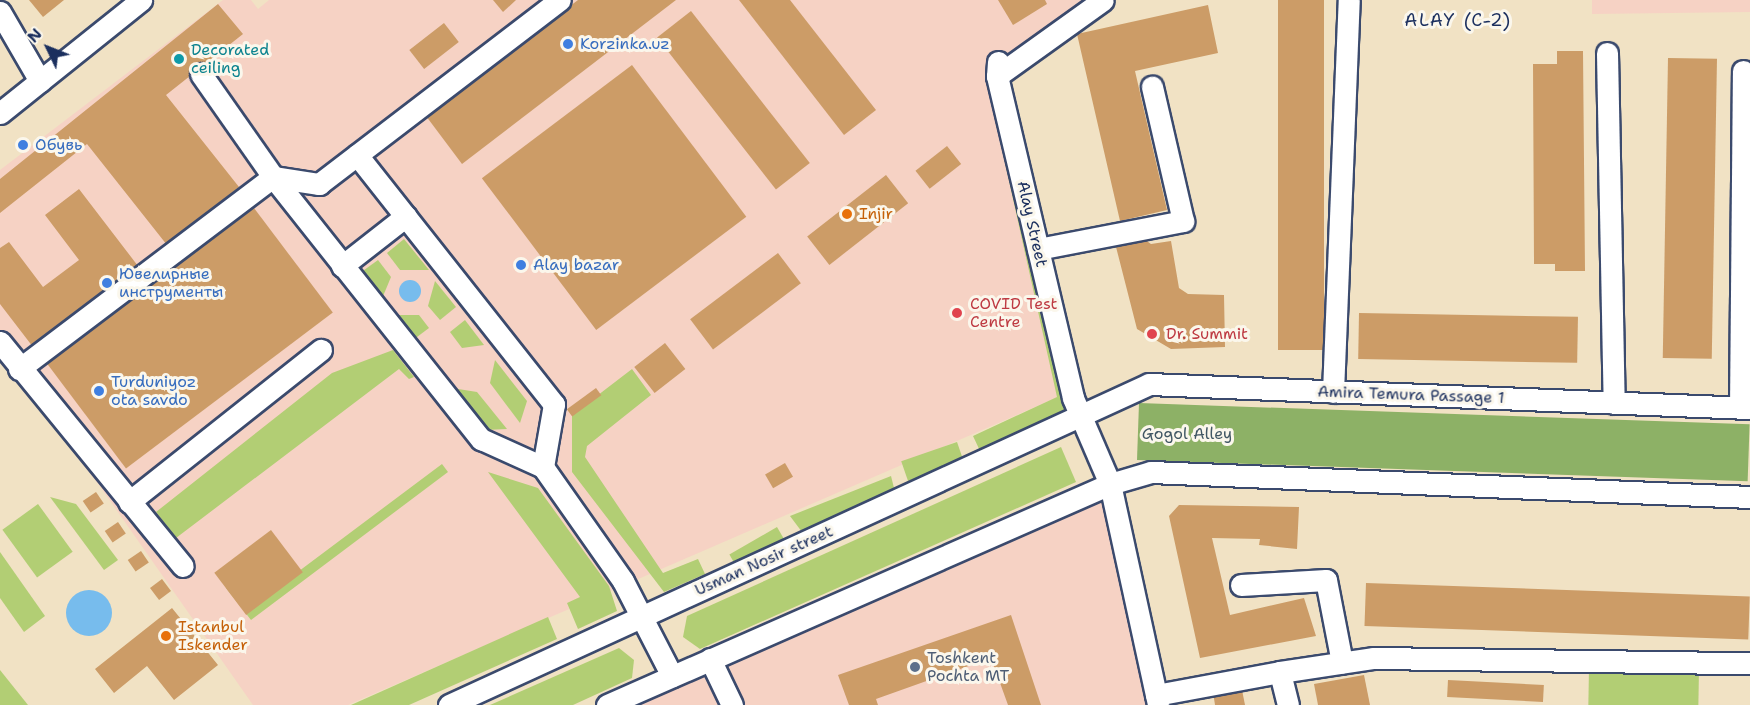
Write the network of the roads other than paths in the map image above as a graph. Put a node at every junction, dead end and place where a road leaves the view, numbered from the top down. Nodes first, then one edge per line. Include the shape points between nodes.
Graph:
1 (141, 0) edge
2 (560, 0) edge
3 (1103, 0) edge
4 (1349, 0) edge
5 (2, 18) edge
6 (1607, 53) dead end
7 (1743, 71) dead end
8 (201, 74) dead end
9 (40, 81) junction
10 (1152, 87) dead end
11 (0, 113) edge
12 (357, 155) junction
13 (273, 177) junction
14 (406, 216) junction
15 (1038, 249) junction
16 (342, 266) junction
17 (0, 342) edge
18 (321, 350) dead end
19 (19, 369) junction
20 (1333, 392) junction
21 (1614, 403) junction
22 (1745, 408) edge
23 (1080, 418) junction
24 (543, 467) junction
25 (1110, 484) junction
26 (1750, 497) edge
27 (129, 502) junction
28 (183, 566) dead end
29 (1241, 585) dead end
30 (643, 616) junction
31 (710, 659) junction
32 (1342, 662) junction
33 (1750, 663) edge
34 (1280, 672) junction
35 (672, 676) junction
36 (1157, 700) edge
37 (449, 705) edge
38 (607, 705) edge
39 (732, 705) edge
40 (1288, 705) edge

1 - 9 street
2 - 12 street
3 - 15 street, Alay Street via 997,69
4 - 20 street
5 - 9 street via 21,57
6 - 21 street
7 - 22 street
8 - 13 street
9 - 11 street
10 - 15 street via 1183,221
12 - 13 street via 319,183
12 - 14 street
13 - 16 street
13 - 19 street
14 - 16 street
14 - 24 street via 554,404
15 - 23 street, Alay Street
16 - 24 street via 482,439
17 - 19 street
18 - 27 street
19 - 27 street
20 - 21 street, Amira Temura Passage 1
20 - 23 street, Amira Temura Passage 1 via 1149,384
21 - 22 street, Amira Temura Passage 1
23 - 25 street, Alay Street
23 - 30 street, Usman Nosir street
24 - 30 street
25 - 26 street via 1151,472
25 - 31 street
25 - 36 street, Alay Street
27 - 28 street
29 - 32 street via 1326,580
30 - 35 street
30 - 37 street, Usman Nosir street
31 - 35 street
31 - 39 street
32 - 33 street via 1374,658
32 - 34 street
34 - 36 street
34 - 40 street
35 - 38 street

